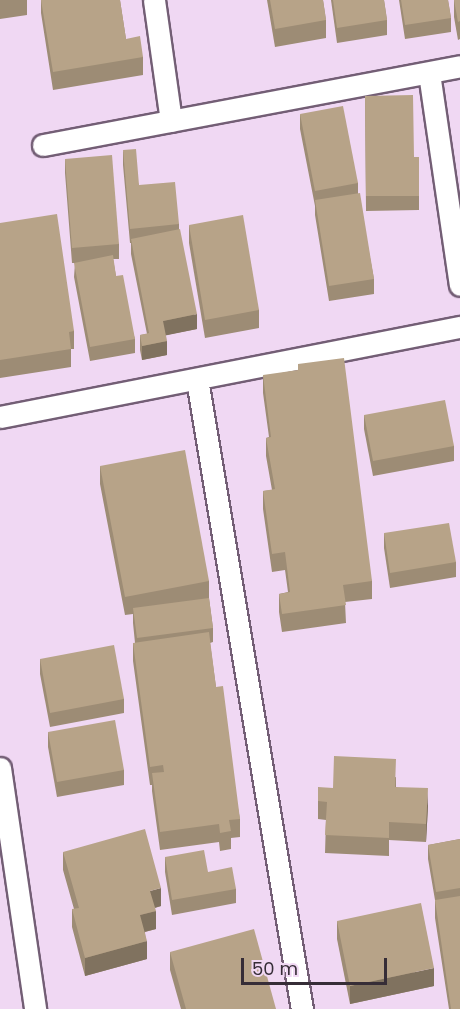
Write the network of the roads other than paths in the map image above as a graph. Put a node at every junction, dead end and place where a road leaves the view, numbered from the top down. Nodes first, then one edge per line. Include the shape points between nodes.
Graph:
1 (154, 0) edge
2 (460, 66) edge
3 (429, 73) junction
4 (171, 121) junction
5 (43, 145) dead end
6 (460, 285) edge
7 (460, 327) edge
8 (197, 379) junction
9 (0, 417) edge
10 (0, 768) edge
11 (35, 1009) edge
12 (302, 1009) edge

1 - 4 street
2 - 3 street
3 - 4 street
3 - 6 street
4 - 5 street
7 - 8 street
8 - 9 street
8 - 12 street
10 - 11 street

